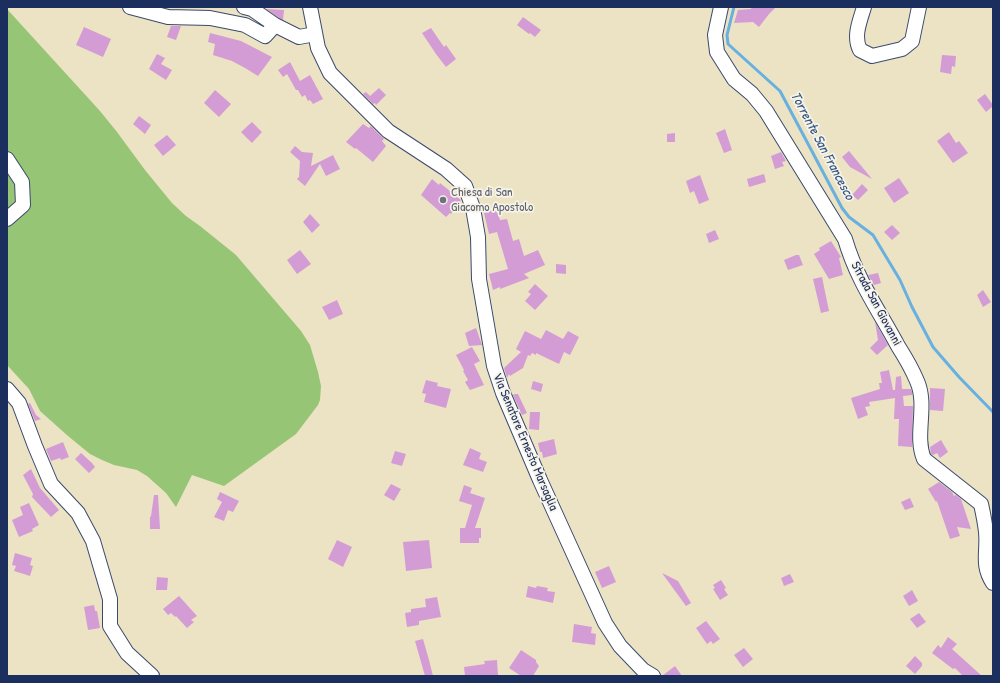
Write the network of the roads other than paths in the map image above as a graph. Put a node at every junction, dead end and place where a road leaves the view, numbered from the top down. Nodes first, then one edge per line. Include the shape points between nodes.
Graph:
1 (130, 7) edge
2 (244, 7) edge
3 (310, 7) edge
4 (722, 7) edge
5 (864, 7) edge
6 (919, 7) edge
7 (275, 25) junction
8 (315, 34) junction
9 (7, 159) edge
10 (7, 219) edge
11 (7, 389) edge
12 (993, 583) edge
13 (152, 676) edge
14 (653, 676) edge

1 - 7 street via 168,17 210,18 245,25 265,36
2 - 7 street via 252,9
3 - 8 street, Via Senatore Ernesto Marsaglia
4 - 12 street, Strada San Giovanni via 715,35 716,52 734,79 752,94 766,111 845,239 862,284 918,382 921,402 920,449 924,459 981,504 986,533 987,574
5 - 6 street via 856,43 860,50 872,56 902,49 912,41
7 - 8 street via 299,37
8 - 14 street, Via Senatore Ernesto Marsaglia via 318,48 330,73 388,130 446,169 465,186 473,208 478,237 479,279 494,366 503,392 605,623 620,646 643,670
9 - 10 street via 22,182 23,205
11 - 13 street via 19,403 51,484 78,513 93,541 110,599 110,626 128,653

